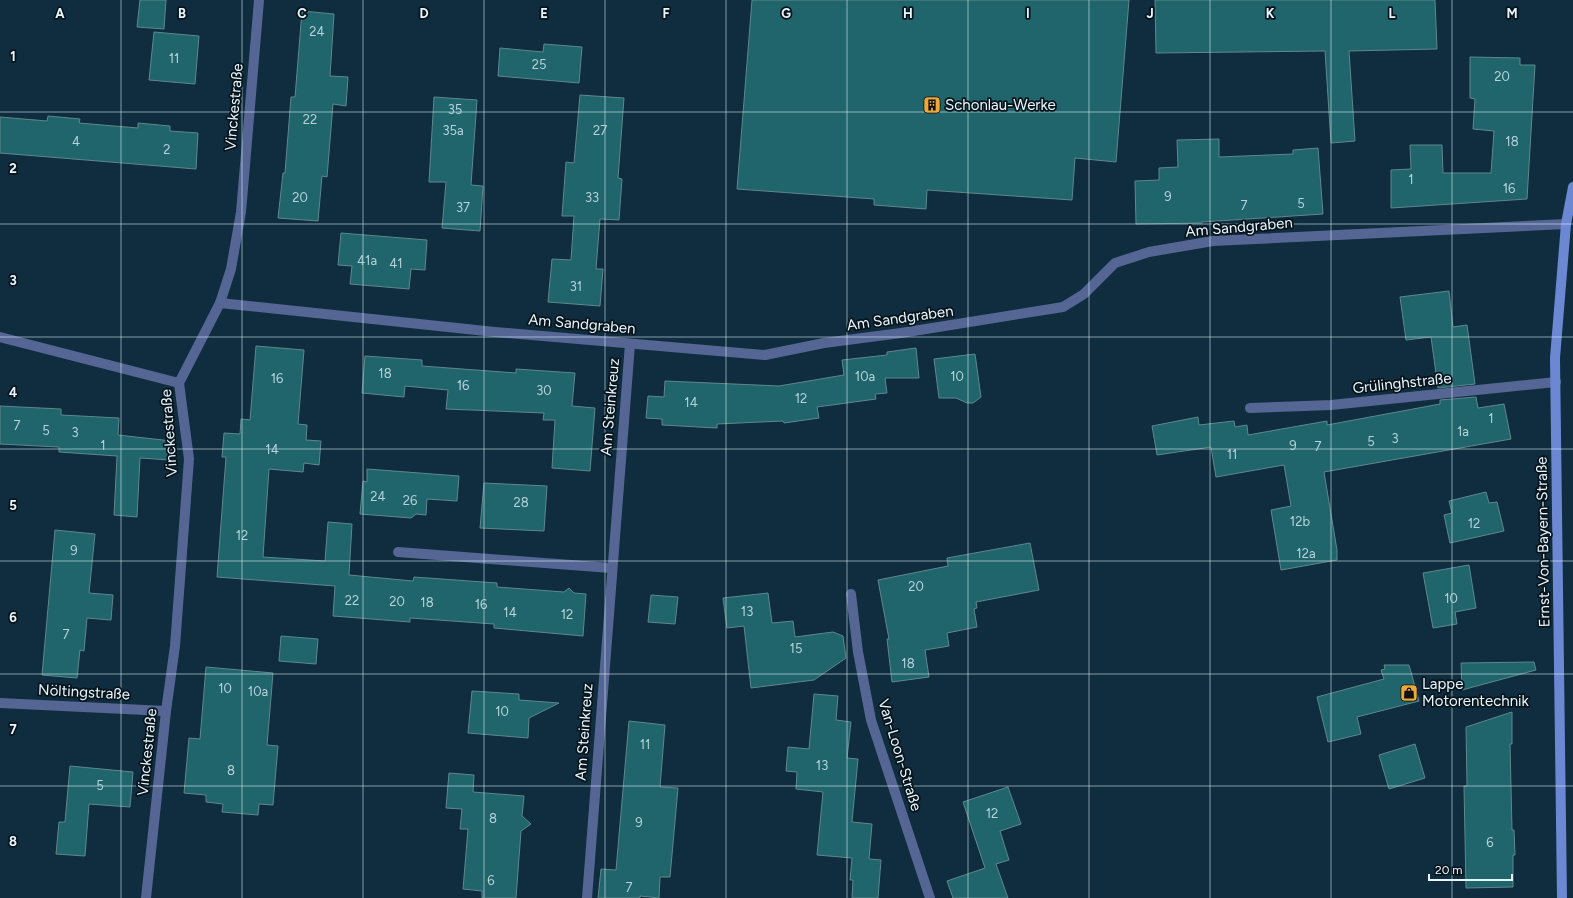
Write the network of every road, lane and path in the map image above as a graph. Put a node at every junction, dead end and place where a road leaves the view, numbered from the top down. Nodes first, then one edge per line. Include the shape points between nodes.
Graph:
1 (259, 0) edge
2 (1573, 187) edge
3 (1566, 224) junction
4 (220, 304) junction
5 (0, 337) edge
6 (630, 344) junction
7 (1556, 382) junction
8 (179, 383) junction
9 (1250, 408) dead end
10 (398, 552) dead end
11 (611, 568) junction
12 (851, 594) dead end
13 (0, 703) edge
14 (166, 711) junction
15 (146, 898) edge
16 (587, 898) edge
17 (930, 898) edge
18 (1562, 898) edge

1 - 4 street, Vinckestraße via 241,212 231,269
2 - 3 main road, Ernst-Von-Bayern-Straße
3 - 6 street, Am Sandgraben via 1213,241 1149,252 1115,263 1084,294 1063,307 824,343 765,355
3 - 7 main road, Ernst-Von-Bayern-Straße via 1555,358
4 - 6 street, Am Sandgraben
4 - 8 street, Vinckestraße
5 - 8 street
6 - 11 street, Am Steinkreuz
7 - 9 street, Grülinghstraße via 1331,405
7 - 18 main road, Ernst-Von-Bayern-Straße
8 - 14 street, Vinckestraße via 189,459 175,646
10 - 11 street
11 - 16 street, Am Steinkreuz
12 - 17 street, Van-Loon-Straße via 858,652 871,720
13 - 14 street, Nöltingstraße
14 - 15 street, Vinckestraße

